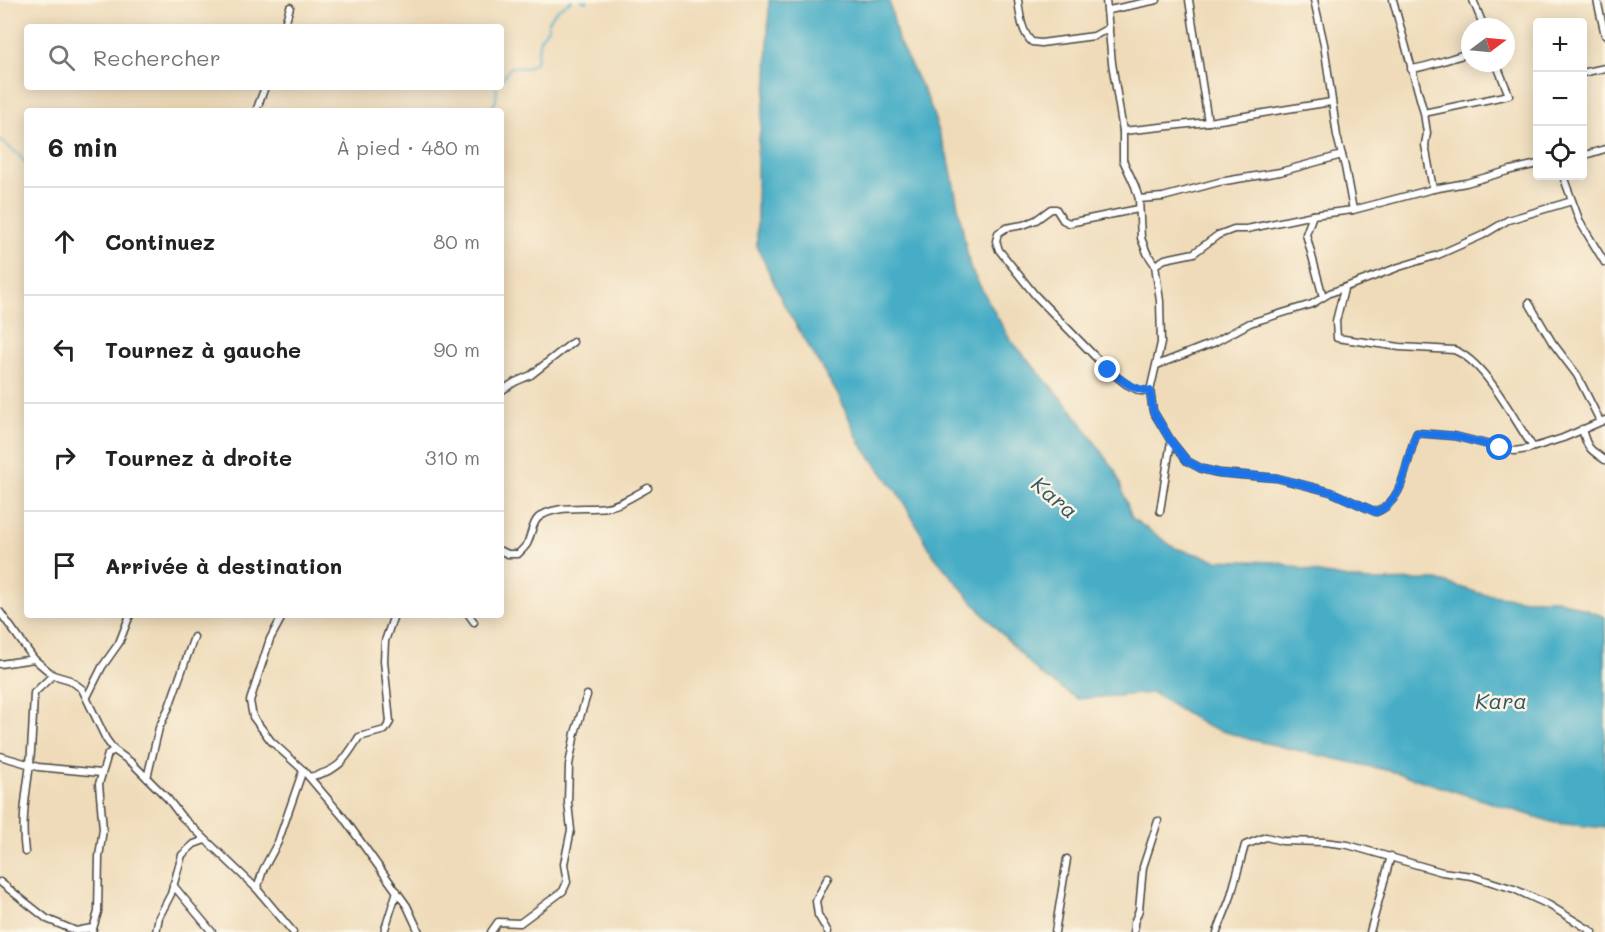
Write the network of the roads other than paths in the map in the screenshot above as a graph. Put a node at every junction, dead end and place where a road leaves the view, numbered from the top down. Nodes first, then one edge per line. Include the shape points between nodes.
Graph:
1 (1018, 0) edge
2 (1106, 0) edge
3 (1157, 0) edge
4 (1180, 0) edge
5 (1189, 0) edge
6 (1314, 0) edge
7 (1393, 0) edge
8 (1473, 0) edge
9 (1597, 0) edge
10 (290, 7) dead end
11 (1109, 10) junction
12 (1480, 18) edge
13 (285, 24) edge
14 (1109, 28) junction
15 (1605, 35) edge
16 (1461, 55) edge
17 (1605, 68) edge
18 (1411, 69) junction
19 (1500, 72) edge
20 (1587, 72) edge
21 (264, 90) edge
22 (1331, 102) junction
23 (257, 108) edge
24 (1425, 113) junction
25 (1208, 122) junction
26 (1123, 131) junction
27 (1605, 148) edge
28 (1587, 154) edge
29 (1342, 155) junction
30 (1533, 165) edge
31 (1564, 180) edge
32 (1433, 189) junction
33 (1139, 200) junction
34 (1572, 201) junction
35 (1138, 209) junction
36 (1353, 210) junction
37 (1313, 215) junction
38 (1605, 263) edge
39 (1155, 265) junction
40 (1344, 289) junction
41 (1323, 297) junction
42 (1529, 303) dead end
43 (573, 342) dead end
44 (1157, 365) junction
45 (504, 389) edge
46 (1150, 391) junction
47 (1602, 421) edge
48 (1582, 429) junction
49 (1171, 441) junction
50 (1533, 447) junction
51 (1605, 460) edge
52 (648, 488) dead end
53 (1160, 511) dead end
54 (504, 552) edge
55 (0, 612) edge
56 (129, 618) edge
57 (281, 618) edge
58 (393, 618) edge
59 (471, 618) edge
60 (474, 622) dead end
61 (194, 637) dead end
62 (34, 659) junction
63 (0, 664) edge
64 (53, 675) junction
65 (587, 695) dead end
66 (87, 697) junction
67 (114, 750) junction
68 (0, 756) edge
69 (30, 764) junction
70 (303, 770) junction
71 (101, 773) junction
72 (309, 777) junction
73 (147, 778) junction
74 (1158, 821) dead end
75 (205, 840) junction
76 (26, 852) dead end
77 (1391, 856) junction
78 (1067, 859) dead end
79 (828, 877) dead end
80 (0, 882) edge
81 (173, 885) junction
82 (257, 889) junction
83 (397, 891) junction
84 (92, 930) edge
85 (156, 932) edge
86 (212, 932) edge
87 (293, 932) edge
88 (384, 932) edge
89 (419, 932) edge
90 (491, 932) edge
91 (828, 932) edge
92 (1054, 932) edge
93 (1134, 932) edge
94 (1217, 932) edge
95 (1370, 932) edge
96 (1593, 932) edge

1 - 14 street via 1022,24 1032,42 1094,36
2 - 11 street
3 - 11 street
4 - 5 street
5 - 25 street
6 - 22 street
7 - 18 street
8 - 12 street
9 - 15 street
10 - 13 street
11 - 14 street
14 - 26 street
16 - 18 street
17 - 20 street
18 - 24 street
19 - 24 street via 1509,95
21 - 23 street
22 - 25 street
22 - 29 street
24 - 32 street via 1425,145
25 - 26 street
26 - 33 street via 1123,160
27 - 28 street
29 - 33 street via 1280,172
29 - 36 street
30 - 32 street
31 - 34 street
32 - 36 street
33 - 35 street
34 - 38 street
34 - 40 street via 1508,220 1457,248
35 - 39 street via 1142,238
35 - 46 street via 1069,224 1056,209 1051,209 1023,225 1006,228 998,233 996,241 1016,273 1108,370 1140,391
36 - 37 street
37 - 39 street via 1234,229 1218,235 1194,253
37 - 41 street via 1306,234
39 - 44 street via 1161,325
40 - 41 street
40 - 50 street via 1336,321 1337,338 1460,353 1500,393
41 - 44 street via 1250,323
42 - 47 street
43 - 45 street via 531,375
44 - 46 street
46 - 49 street via 1153,411
47 - 48 street
48 - 50 street
48 - 51 street via 1586,445
49 - 50 street via 1187,461 1202,469 1277,478 1331,492 1376,512 1389,505 1397,494 1417,433 1454,436 1514,451
49 - 53 street
52 - 54 street via 605,507 554,509 537,519 518,554
55 - 62 street
56 - 66 street via 119,643
57 - 70 street via 270,639 250,701 253,717 271,741
58 - 72 street via 384,661 390,722 385,730 359,737 335,770
59 - 60 street
61 - 73 street via 159,728
62 - 63 street
62 - 64 street
64 - 66 street via 70,680
64 - 69 street via 34,693
65 - 90 street via 569,765 571,830 564,864 567,882 563,891 520,923 498,922
66 - 67 street via 105,739
67 - 71 street via 108,754
67 - 73 street
68 - 69 street
69 - 71 street
69 - 76 street via 23,820
70 - 72 street
70 - 82 street
71 - 84 street via 103,830 98,912
72 - 83 street via 344,817
73 - 75 street
74 - 93 street via 1143,867
75 - 81 street via 182,855
75 - 82 street
77 - 94 street via 1348,845 1266,837 1245,845
77 - 95 street
77 - 96 street via 1514,890 1550,905
78 - 92 street
79 - 91 street via 816,901 818,915
80 - 84 street via 47,919 76,931
81 - 85 street
81 - 86 street
82 - 87 street
83 - 88 street
83 - 89 street

